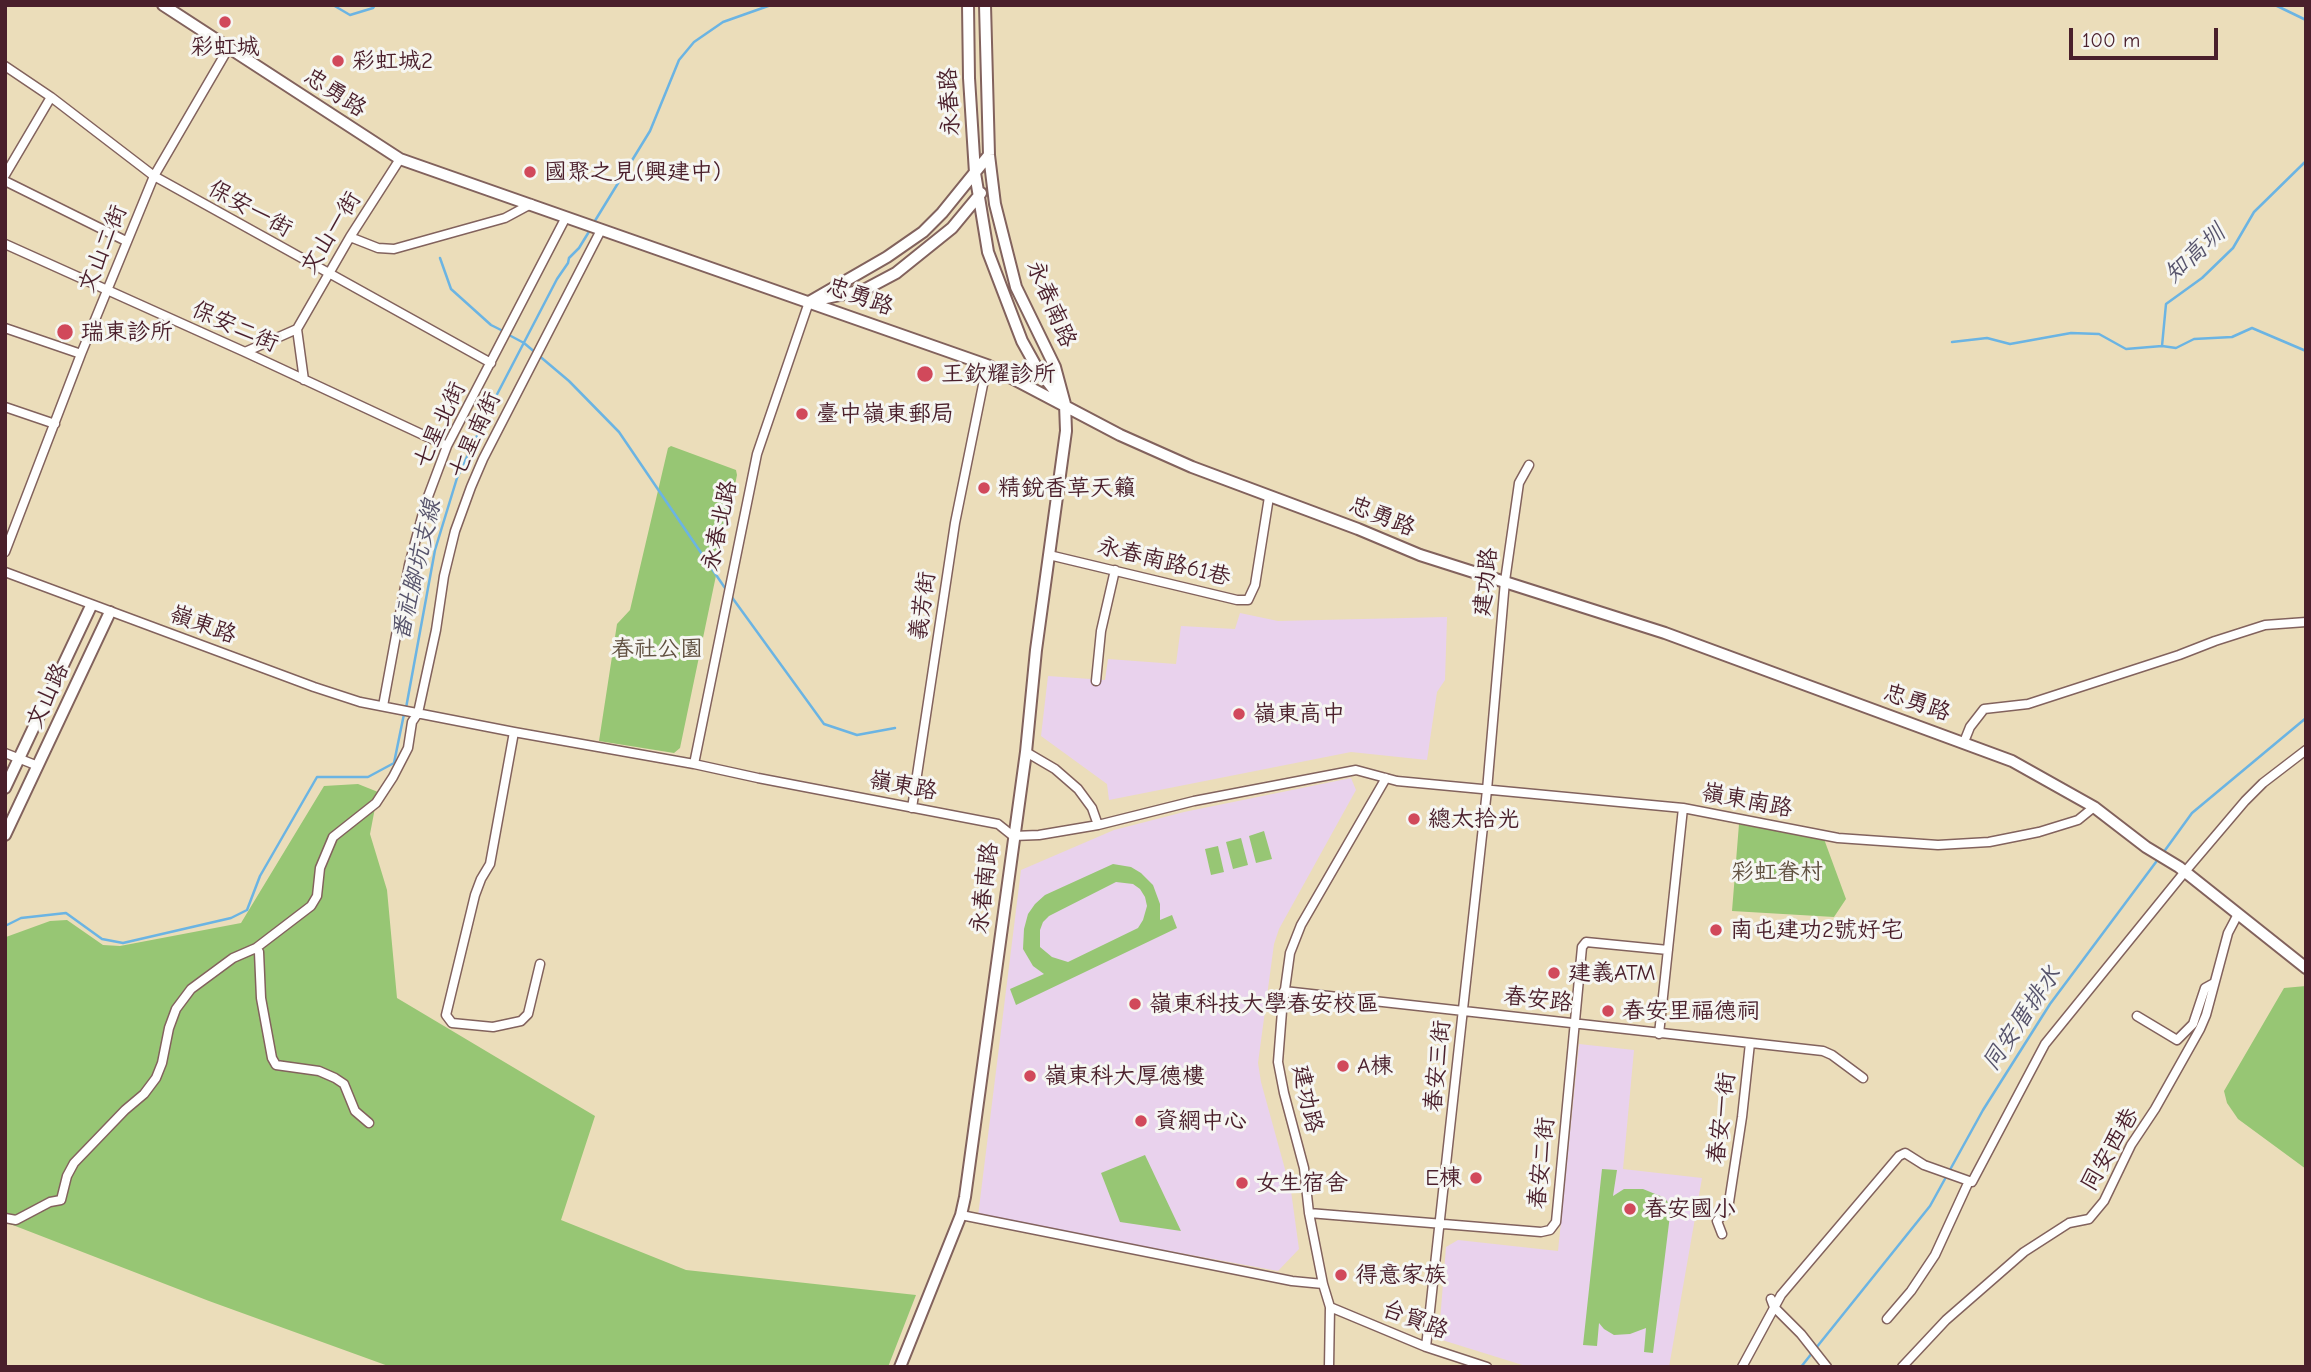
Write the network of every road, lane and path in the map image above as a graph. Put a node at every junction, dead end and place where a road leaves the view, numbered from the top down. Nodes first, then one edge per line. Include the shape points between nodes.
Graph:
1 (163, 5) edge
2 (968, 5) edge
3 (985, 5) edge
4 (228, 49) junction
5 (5, 66) edge
6 (51, 97) junction
7 (989, 155) junction
8 (400, 159) junction
9 (975, 173) junction
10 (5, 175) edge
11 (154, 176) junction
12 (991, 180) junction
13 (5, 181) edge
14 (979, 196) junction
15 (531, 204) junction
16 (571, 218) junction
17 (598, 229) junction
18 (350, 237) junction
19 (126, 241) junction
20 (5, 244) edge
21 (328, 274) junction
22 (106, 290) junction
23 (809, 302) junction
24 (5, 328) edge
25 (297, 329) junction
26 (245, 352) junction
27 (81, 354) junction
28 (491, 363) junction
29 (987, 365) junction
30 (304, 380) junction
31 (1065, 404) junction
32 (5, 407) edge
33 (55, 424) junction
34 (447, 446) junction
35 (1530, 465) dead end
36 (1269, 497) junction
37 (5, 552) edge
38 (1049, 555) junction
39 (1115, 570) junction
40 (5, 572) edge
41 (1505, 581) junction
42 (91, 606) junction
43 (110, 612) junction
44 (2306, 622) edge
45 (1096, 681) dead end
46 (386, 706) junction
47 (418, 713) junction
48 (514, 733) junction
49 (1964, 742) junction
50 (2306, 750) edge
51 (1026, 752) junction
52 (5, 753) edge
53 (19, 758) junction
54 (694, 764) junction
55 (38, 766) junction
56 (1386, 778) junction
57 (5, 788) edge
58 (1487, 790) junction
59 (2094, 807) junction
60 (912, 808) junction
61 (1683, 808) junction
62 (1098, 825) junction
63 (5, 835) edge
64 (1013, 836) junction
65 (2182, 869) junction
66 (2238, 914) junction
67 (256, 948) junction
68 (1668, 950) junction
69 (540, 964) dead end
70 (2306, 968) edge
71 (2214, 983) junction
72 (1284, 991) junction
73 (1463, 1012) junction
74 (2137, 1016) dead end
75 (1575, 1024) junction
76 (1659, 1034) junction
77 (1750, 1043) junction
78 (1863, 1078) dead end
79 (369, 1123) dead end
80 (1967, 1181) junction
81 (1309, 1213) junction
82 (961, 1215) junction
83 (5, 1218) edge
84 (1441, 1223) junction
85 (1722, 1234) dead end
86 (1323, 1284) junction
87 (1772, 1303) junction
88 (1330, 1307) junction
89 (1887, 1319) dead end
90 (1426, 1347) junction
91 (900, 1367) edge
92 (1329, 1367) edge
93 (1487, 1367) edge
94 (1742, 1367) edge
95 (1827, 1367) edge
96 (1902, 1367) edge

1 - 4 street, 忠勇路
2 - 9 street, 永春路
3 - 7 street, 永春路
4 - 8 street, 忠勇路
4 - 11 street, 文山二街
5 - 6 street, 保安一街
6 - 10 street
6 - 11 street, 保安一街
7 - 9 street
7 - 12 street, 永春路
8 - 15 street, 忠勇路
8 - 18 street, 文山一街
9 - 14 street, 永春路
9 - 23 street via 923,232
11 - 19 street, 文山二街
11 - 21 street, 保安一街
12 - 14 street
12 - 31 street, 永春南路 via 1016,287 1055,367
13 - 19 street
14 - 23 street via 952,228 896,273 864,290
14 - 31 street, 永春南路 via 988,251 1022,341
15 - 16 street, 忠勇路
15 - 18 street via 505,218 394,249
16 - 17 street, 忠勇路
16 - 28 street, 七星北街
17 - 23 street, 忠勇路
17 - 47 street, 七星南街 via 471,487 447,565
18 - 21 street, 文山一街
19 - 22 street, 文山二街
20 - 22 street, 保安二街
21 - 25 street, 文山一街
21 - 28 street, 保安一街
22 - 26 street, 保安二街
22 - 27 street, 文山二街
23 - 29 street, 忠勇路
23 - 54 street, 永春北路 via 757,454
24 - 27 street
25 - 26 street
25 - 30 street
26 - 30 street, 保安二街
27 - 33 street, 文山二街
28 - 34 street, 七星北街
29 - 31 street, 忠勇路
29 - 60 street, 義芳街 via 955,523
30 - 34 street, 保安二街
31 - 36 street, 忠勇路 via 1120,435
31 - 38 street, 永春南路 via 1066,431
32 - 33 street
33 - 37 street, 文山二街
34 - 46 street, 七星北街 via 409,565
35 - 41 street, 建功路 via 1519,483
36 - 39 street, 永春南路61巷 via 1255,585 1248,600
36 - 41 street, 忠勇路 via 1420,555
38 - 39 street, 永春南路61巷
38 - 51 street, 永春南路
39 - 45 street via 1101,631
40 - 42 street, 嶺東路
41 - 49 street, 忠勇路 via 1665,633
41 - 58 street, 建功路
42 - 43 street, 嶺東路
42 - 53 street, 文山路
43 - 46 street, 嶺東路 via 328,692
43 - 55 street, 文山路
44 - 49 street via 2265,625 2028,704 1984,709
46 - 47 street, 嶺東路
47 - 48 street, 嶺東路
47 - 67 street, 七星南街 via 408,748 376,803 333,837 311,906
48 - 54 street, 嶺東路
48 - 69 street via 490,864 475,895 446,1016 452,1023 493,1027 521,1021 528,1014
49 - 59 street, 忠勇路 via 2032,771
50 - 65 street via 2263,783
51 - 62 street via 1078,789
51 - 64 street, 永春南路
52 - 53 street
53 - 55 street
53 - 57 street, 文山路
54 - 60 street, 嶺東路
55 - 63 street, 文山路
56 - 58 street, 嶺東南路
56 - 62 street via 1356,770
56 - 72 street, 建功路 via 1301,925 1290,953
58 - 61 street, 嶺東南路
58 - 73 street, 春安三街
59 - 61 street, 嶺東南路 via 2082,818 2039,832 1989,842 1938,845 1838,838
59 - 65 street, 忠勇路
60 - 64 street, 嶺東路 via 998,824
61 - 68 street
62 - 64 street
64 - 82 street, 永春南路
65 - 66 street
65 - 80 street via 2045,1044 1972,1182
66 - 70 street
66 - 71 street, 同安西巷
67 - 79 street via 276,1066 319,1071 335,1078 344,1084 355,1111
67 - 83 street, 七星南街 via 233,958 191,989 176,1009 156,1078 74,1163 61,1200 16,1220
68 - 75 street, 春安二街 via 1586,942
68 - 76 street
71 - 74 street via 2204,988 2193,1024 2177,1040
71 - 96 street, 同安西巷 via 2200,1029 2098,1209 2089,1219 2069,1223 2024,1252 1946,1320
72 - 73 street, 春安路
72 - 81 street, 建功路 via 1278,1062 1304,1168
73 - 75 street, 春安路
73 - 84 street, 春安三街
75 - 76 street, 春安路
75 - 84 street, 春安二街 via 1556,1222 1550,1230 1541,1231
76 - 77 street, 春安路
77 - 78 street, 春安路 via 1823,1051
77 - 85 street, 春安一街 via 1731,1196 1728,1209 1717,1221
80 - 87 street via 1905,1153 1899,1156
80 - 89 street via 1935,1255
81 - 84 street, 春安二街
81 - 86 street, 建功路
82 - 86 street
82 - 91 street, 永春南路
84 - 90 street, 春安三街
86 - 88 street, 建功路
87 - 94 street
87 - 95 street
88 - 90 street, 台貿路
88 - 92 street, 建功路
90 - 93 street, 台貿路

